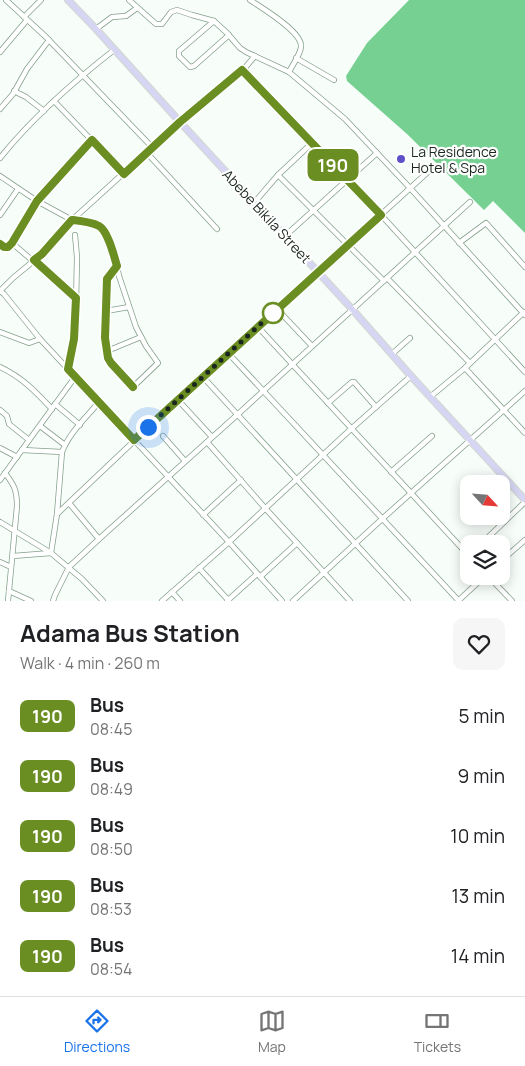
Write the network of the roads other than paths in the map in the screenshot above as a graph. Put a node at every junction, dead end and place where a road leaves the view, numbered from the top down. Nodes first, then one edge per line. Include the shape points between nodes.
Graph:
1 (6, 0) edge
2 (41, 0) edge
3 (68, 0) edge
4 (130, 0) edge
5 (250, 0) edge
6 (137, 8) junction
7 (26, 18) junction
8 (214, 21) junction
9 (96, 29) junction
10 (229, 35) junction
11 (49, 40) junction
12 (0, 41) edge
13 (5, 46) junction
14 (114, 50) junction
15 (0, 52) edge
16 (255, 56) junction
17 (296, 58) junction
18 (242, 70) junction
19 (289, 72) junction
20 (82, 74) junction
21 (334, 80) dead end
22 (14, 91) junction
23 (54, 101) junction
24 (0, 109) edge
25 (44, 112) junction
26 (180, 122) junction
27 (92, 140) junction
28 (312, 143) junction
29 (152, 146) junction
30 (146, 152) junction
31 (377, 153) junction
32 (0, 158) edge
33 (429, 171) dead end
34 (124, 174) junction
35 (278, 175) junction
36 (0, 176) edge
37 (348, 180) junction
38 (410, 188) junction
39 (18, 189) junction
40 (37, 201) junction
41 (470, 202) dead end
42 (254, 203) junction
43 (314, 210) junction
44 (0, 215) edge
45 (381, 215) junction
46 (72, 220) junction
47 (444, 226) junction
48 (217, 229) dead end
49 (75, 235) dead end
50 (285, 236) junction
51 (12, 243) junction
52 (460, 243) junction
53 (0, 244) edge
54 (348, 244) junction
55 (415, 252) junction
56 (34, 260) junction
57 (117, 266) junction
58 (525, 267) edge
59 (318, 272) junction
60 (385, 279) junction
61 (0, 291) edge
62 (76, 298) junction
63 (130, 308) junction
64 (277, 309) junction
65 (352, 309) junction
66 (106, 311) junction
67 (524, 313) edge
68 (258, 327) junction
69 (0, 332) edge
70 (141, 337) junction
71 (410, 338) dead end
72 (40, 340) junction
73 (495, 340) junction
74 (312, 346) junction
75 (107, 351) junction
76 (229, 354) junction
77 (392, 354) junction
78 (470, 363) junction
79 (292, 364) junction
80 (0, 367) edge
81 (465, 368) junction
82 (68, 369) junction
83 (525, 372) edge
84 (411, 376) junction
85 (75, 377) junction
86 (203, 377) junction
87 (263, 391) junction
88 (525, 391) edge
89 (430, 397) junction
90 (178, 400) junction
91 (98, 402) junction
92 (328, 403) junction
93 (54, 407) junction
94 (376, 407) junction
95 (0, 410) edge
96 (504, 410) junction
97 (237, 415) junction
98 (80, 425) junction
99 (40, 426) junction
100 (351, 429) junction
101 (525, 433) edge
102 (163, 436) dead end
103 (432, 436) dead end
104 (212, 437) junction
105 (29, 440) junction
106 (134, 440) junction
107 (470, 440) junction
108 (207, 442) junction
109 (65, 445) junction
110 (0, 448) edge
111 (22, 450) junction
112 (62, 452) junction
113 (323, 455) junction
114 (17, 457) junction
115 (185, 461) junction
116 (391, 472) junction
117 (5, 473) junction
118 (168, 477) junction
119 (0, 480) edge
120 (241, 480) junction
121 (296, 480) junction
122 (411, 493) junction
123 (525, 501) edge
124 (69, 503) junction
125 (265, 508) junction
126 (57, 514) junction
127 (203, 515) junction
128 (382, 519) junction
129 (0, 522) edge
130 (15, 531) junction
131 (490, 535) edge
132 (99, 539) junction
133 (525, 540) edge
134 (229, 542) junction
135 (297, 543) junction
136 (355, 544) junction
137 (460, 546) edge
138 (51, 553) junction
139 (510, 554) edge
140 (13, 556) junction
141 (0, 562) edge
142 (12, 567) junction
143 (69, 567) junction
144 (199, 568) junction
145 (324, 573) junction
146 (258, 575) junction
147 (476, 585) edge
148 (495, 585) edge
149 (9, 591) junction
150 (172, 592) junction
151 (8, 601) edge
152 (31, 601) edge
153 (53, 601) edge
154 (103, 601) edge
155 (162, 601) edge
156 (180, 601) edge
157 (228, 601) edge
158 (282, 601) edge
159 (293, 601) edge
160 (349, 601) edge
161 (408, 601) edge
162 (459, 601) edge
163 (512, 601) edge

1 - 7 street
2 - 7 street
3 - 9 main road, Abebe Bikila Street
4 - 6 street
5 - 17 street via 277,17 298,38 301,48
6 - 8 street via 159,25 171,12 178,10
6 - 9 street via 126,16 112,17
7 - 11 street
7 - 13 street
8 - 10 street
8 - 10 street via 179,51 179,56 190,67
9 - 14 main road, Abebe Bikila Street
10 - 16 street via 240,48
11 - 20 street
11 - 22 street
12 - 13 street
13 - 15 street
14 - 20 street
14 - 26 main road, Abebe Bikila Street
16 - 18 street
16 - 19 street
17 - 19 street
17 - 21 street
18 - 26 street
18 - 28 street
19 - 31 street via 345,119
20 - 23 street
20 - 29 street
22 - 24 street
22 - 25 street
23 - 25 street
23 - 27 street
25 - 32 street
26 - 29 street
26 - 42 main road, Abebe Bikila Street
27 - 34 street
27 - 40 street
28 - 35 street
28 - 37 street
29 - 30 street
30 - 34 street
30 - 48 street
31 - 37 street
31 - 38 street
33 - 38 street
34 - 46 street
35 - 42 street
35 - 43 street
36 - 39 street
37 - 43 street
37 - 45 street
38 - 45 street
38 - 47 street
39 - 40 street
39 - 44 street
40 - 46 street
40 - 51 street
41 - 47 street
42 - 50 main road, Abebe Bikila Street
43 - 50 street
43 - 54 street
45 - 54 street
45 - 55 street
46 - 56 street
46 - 57 street via 101,227
47 - 52 street
47 - 55 street
49 - 62 street
50 - 59 main road, Abebe Bikila Street
51 - 53 street via 8,247
51 - 56 street
52 - 58 street via 486,223
52 - 67 street
54 - 59 street
54 - 60 street
55 - 60 street
55 - 73 street
56 - 61 street
56 - 62 street
57 - 63 street
57 - 66 street via 107,279
59 - 64 street
59 - 65 main road, Abebe Bikila Street
60 - 65 street
60 - 78 street
61 - 72 street
62 - 82 street via 74,339
63 - 66 street
63 - 70 street
64 - 68 street
64 - 74 street
65 - 74 street
65 - 77 main road, Abebe Bikila Street
66 - 75 street
67 - 73 street
68 - 76 street
68 - 79 street
69 - 72 street via 29,343
70 - 75 street
70 - 75 street via 158,363 133,387 111,363
71 - 77 street
72 - 82 street
73 - 78 street
73 - 83 street
74 - 79 street
76 - 86 street
76 - 87 street
77 - 84 main road, Abebe Bikila Street
78 - 81 street
79 - 87 street
79 - 92 street
80 - 93 street via 26,382
81 - 89 street
81 - 96 street
82 - 85 street
84 - 89 main road, Abebe Bikila Street
84 - 94 street
85 - 91 street
85 - 93 street
86 - 90 street
86 - 97 street
87 - 97 street
87 - 113 street
88 - 96 street
89 - 107 main road, Abebe Bikila Street
90 - 104 street
90 - 106 street
91 - 98 street
91 - 106 street
92 - 94 street via 354,382
92 - 100 street
93 - 98 street
93 - 99 street
94 - 100 street
95 - 105 street via 7,416 9,424
96 - 101 street
96 - 107 street
97 - 104 street
97 - 121 street
98 - 109 street
99 - 105 street
99 - 109 street
100 - 113 street
100 - 116 street
102 - 115 street
103 - 116 street
104 - 108 street
105 - 111 street
106 - 118 street
106 - 124 street
107 - 122 street
107 - 123 main road, Abebe Bikila Street
108 - 115 street
108 - 120 street
109 - 112 street
110 - 114 street
111 - 112 street
111 - 114 street
112 - 126 street
113 - 121 street
113 - 128 street
114 - 117 street
115 - 118 street
116 - 122 street
117 - 119 street
117 - 130 street via 17,493
118 - 127 street
118 - 132 street
120 - 125 street
120 - 127 street
121 - 125 street
121 - 136 street
122 - 128 street
122 - 137 street
123 - 131 street
124 - 126 street
124 - 132 street
125 - 134 street
125 - 135 street
126 - 138 street
127 - 134 street
128 - 136 street
128 - 162 street
129 - 130 street
130 - 138 street
130 - 140 street
132 - 143 street
133 - 139 street
134 - 144 street
134 - 146 street
135 - 145 street
135 - 146 street
136 - 145 street
136 - 161 street
138 - 140 street
138 - 143 street
140 - 142 street
141 - 142 street
142 - 149 street
143 - 153 street
143 - 154 street
144 - 150 street
144 - 157 street
145 - 159 street
145 - 160 street
146 - 157 street
146 - 158 street
147 - 162 street
148 - 163 street
149 - 151 street
149 - 152 street
150 - 155 street
150 - 156 street

